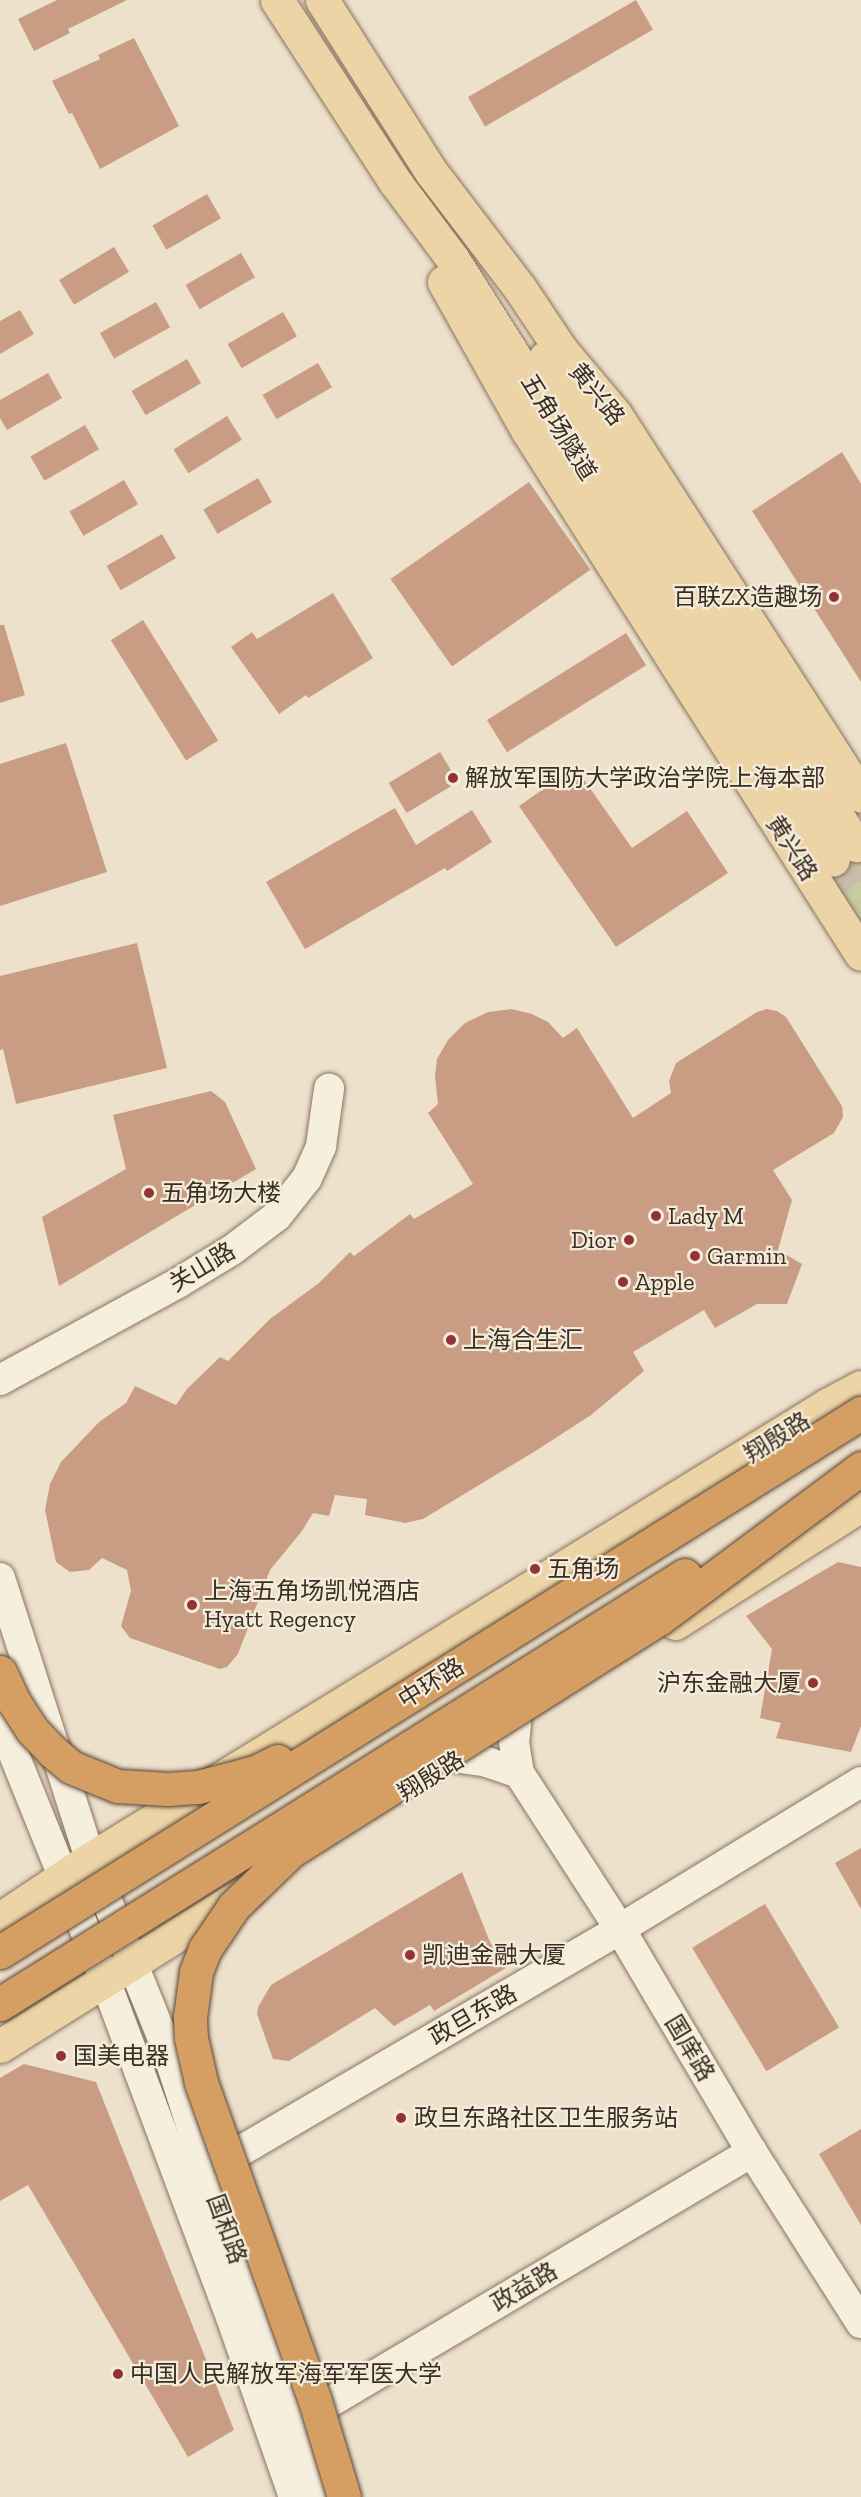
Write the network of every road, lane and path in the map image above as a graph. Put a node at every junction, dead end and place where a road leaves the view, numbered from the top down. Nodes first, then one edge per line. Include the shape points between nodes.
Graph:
1 (277, 0) edge
2 (322, 0) edge
3 (432, 173) junction
4 (396, 183) junction
5 (861, 796) edge
6 (861, 954) edge
7 (329, 1089) dead end
8 (0, 1380) edge
9 (859, 1405) edge
10 (861, 1467) edge
11 (861, 1505) edge
12 (0, 1578) edge
13 (0, 1672) edge
14 (0, 1720) edge
15 (516, 1724) junction
16 (460, 1758) junction
17 (519, 1773) junction
18 (861, 1782) edge
19 (94, 1867) junction
20 (66, 1885) junction
21 (11, 1913) edge
22 (620, 1929) junction
23 (0, 1953) edge
24 (133, 1962) junction
25 (105, 1980) junction
26 (0, 2004) edge
27 (0, 2046) edge
28 (752, 2152) junction
29 (206, 2171) junction
30 (861, 2323) edge
31 (296, 2422) junction
32 (294, 2497) edge
33 (320, 2497) edge
34 (344, 2497) edge

1 - 4 main road, 五角场隧道
2 - 3 main road, 黄兴路
3 - 4 main road, 五角场隧道 via 844,853 452,258
3 - 5 main road, 黄兴路 via 519,287 561,350 615,414
4 - 6 main road, 黄兴路 via 442,280 526,430
7 - 8 street, 关山路 via 321,1146 307,1178 277,1216 178,1283
9 - 13 highway, bridge via 287,1756 228,1780 198,1787 160,1789 117,1786 93,1778 71,1767 32,1730
9 - 19 main road, 翔殷路 via 667,1530 353,1724
9 - 23 highway, 中环路, bridge
10 - 26 highway, 中环路, bridge
10 - 34 highway, bridge via 660,1618 291,1851 234,1906 205,1949 196,1972 190,2018 201,2082 315,2401
11 - 15 main road, 翔殷路
12 - 19 street, 国和路
14 - 20 street, 国和路
15 - 16 main road, 翔殷路
15 - 17 street, 国庠路 via 514,1742
16 - 17 street
16 - 24 main road, 翔殷路
17 - 22 street, 国庠路
18 - 22 street, 政旦东路
19 - 20 main road, 翔殷路
19 - 24 street, 国和路
20 - 21 main road, 翔殷路
20 - 25 street, 国和路
22 - 28 street, 国庠路
22 - 29 street, 政旦东路
24 - 25 main road, 翔殷路
24 - 29 street, 国和路 via 165,2044
25 - 27 main road, 翔殷路
25 - 32 street, 国和路 via 240,2340
28 - 30 street, 国庠路
28 - 31 street, 政益路
29 - 31 street, 国和路
31 - 33 street, 国和路

